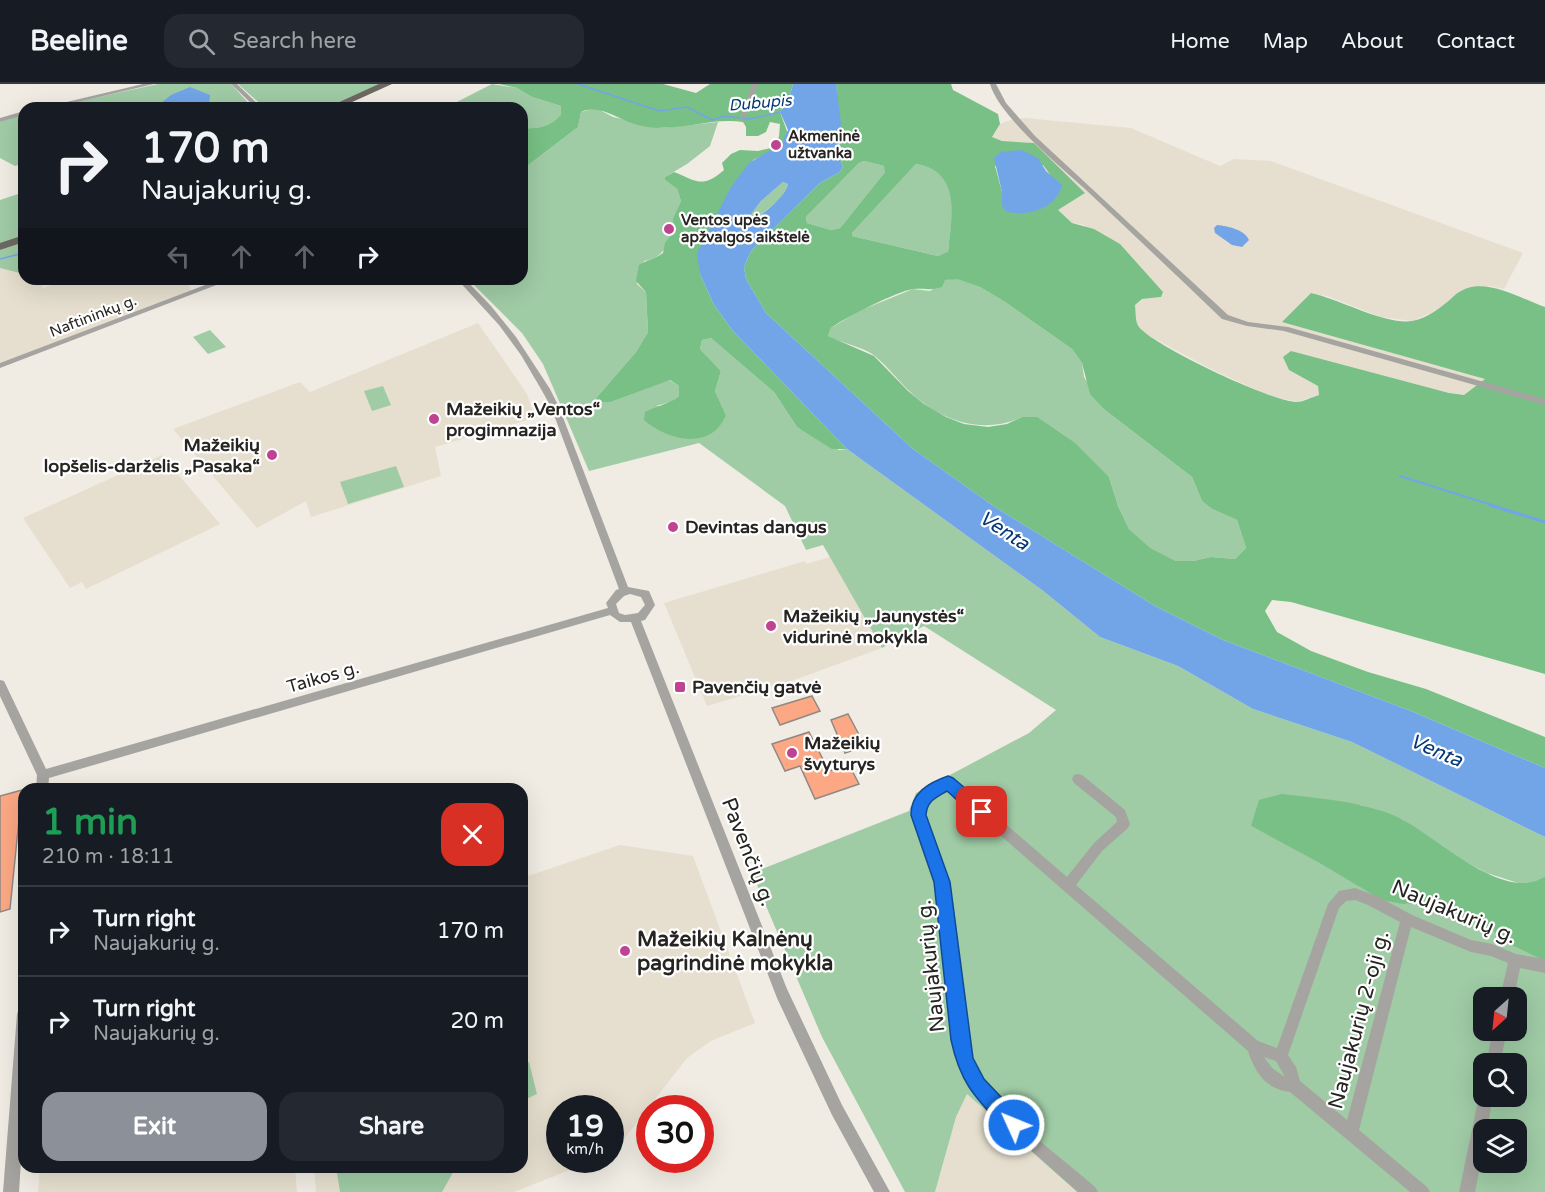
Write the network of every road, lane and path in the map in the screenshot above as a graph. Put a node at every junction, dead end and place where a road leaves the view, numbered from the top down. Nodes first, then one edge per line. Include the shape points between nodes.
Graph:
1 (151, 84) edge
2 (234, 84) edge
3 (387, 84) edge
4 (755, 84) edge
5 (993, 84) edge
6 (71, 102) edge
7 (253, 102) edge
8 (345, 102) edge
9 (18, 115) edge
10 (742, 118) dead end
11 (0, 120) edge
12 (18, 240) edge
13 (0, 247) edge
14 (212, 285) edge
15 (467, 285) edge
16 (0, 366) edge
17 (1545, 402) edge
18 (625, 591) junction
19 (612, 611) junction
20 (635, 619) junction
21 (0, 684) edge
22 (43, 775) junction
23 (1078, 779) dead end
24 (42, 783) edge
25 (1067, 886) junction
26 (1407, 919) junction
27 (1515, 960) junction
28 (1545, 966) edge
29 (1509, 987) edge
30 (1254, 1047) junction
31 (1281, 1056) junction
32 (1293, 1085) junction
33 (18, 1096) edge
34 (1484, 1107) edge
35 (1351, 1132) junction
36 (11, 1192) edge
37 (882, 1192) edge
38 (1090, 1192) edge
39 (1422, 1192) edge
40 (1467, 1192) edge

1 - 6 street
2 - 7 street
3 - 8 main road
4 - 10 street
5 - 17 street via 1033,137 1225,317 1285,329
9 - 11 street
12 - 13 main road
14 - 16 street, Naftininkų g.
15 - 18 street via 507,329 543,382
18 - 19 street via 613,599
18 - 20 street via 641,592 650,601 649,609
19 - 20 street via 619,618
19 - 22 street, Taikos g.
20 - 37 street, Pavenčių g. via 782,993 837,1110
21 - 22 street
22 - 24 street
23 - 25 street via 1121,814 1124,824 1098,847
25 - 30 street, Naujakurių g.
25 - 38 street, Naujakurių g. via 948,782 919,804 918,815 942,882 964,1059 977,1086 999,1112
26 - 27 street, Naujakurių g.
26 - 31 street, Naujakurių g. via 1355,894 1343,895 1334,904
26 - 35 street, Naujakurių 2-oji g.
27 - 28 street, Naujakurių g.
27 - 29 street
30 - 31 street, Naujakurių g.
30 - 32 street, Naujakurių g. via 1257,1060 1273,1080
31 - 32 street, Naujakurių g. via 1291,1072
32 - 35 street, Naujakurių g.
33 - 36 street
34 - 40 street
35 - 39 street, Naujakurių g.

